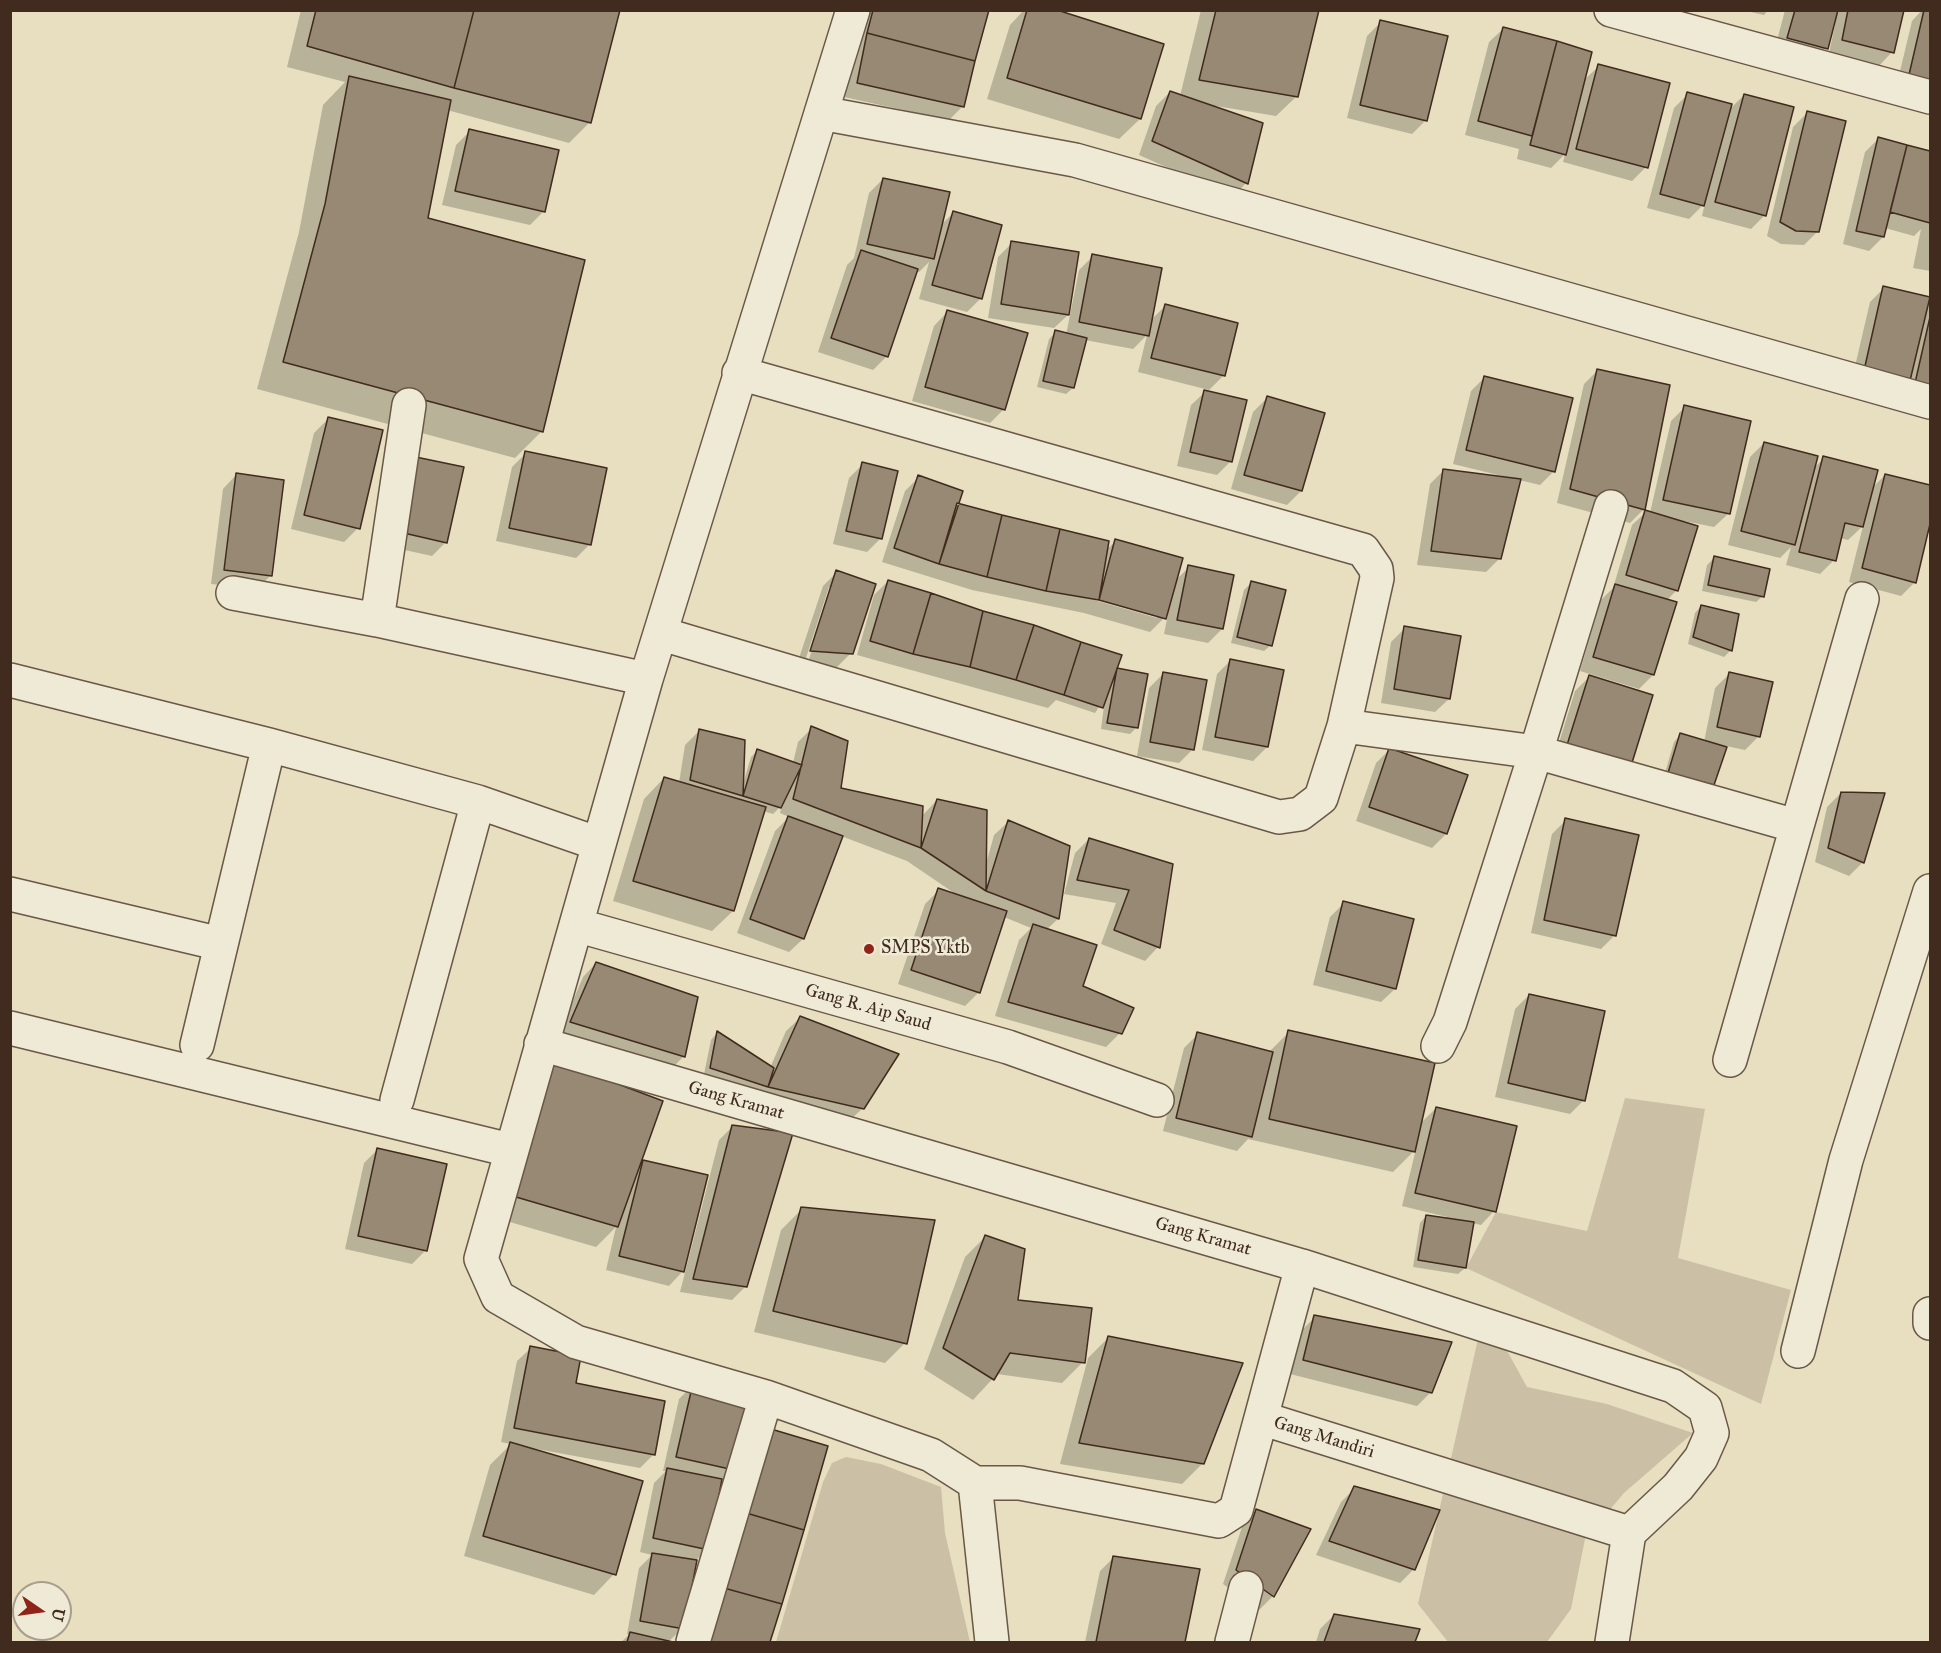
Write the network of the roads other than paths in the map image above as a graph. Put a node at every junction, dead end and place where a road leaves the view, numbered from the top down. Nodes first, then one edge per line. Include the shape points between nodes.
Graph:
1 (853, 10) edge
2 (1611, 10) edge
3 (1930, 97) edge
4 (821, 113) junction
5 (739, 373) junction
6 (1930, 402) edge
7 (410, 405) dead end
8 (1611, 507) dead end
9 (233, 594) dead end
10 (1862, 598) dead end
11 (377, 620) junction
12 (662, 634) junction
13 (646, 679) junction
14 (10, 680) edge
15 (1344, 726) junction
16 (269, 745) junction
17 (1536, 752) junction
18 (478, 802) junction
19 (1796, 826) junction
20 (599, 844) junction
21 (1930, 891) edge
22 (10, 894) edge
23 (576, 925) junction
24 (221, 944) junction
25 (10, 1028) edge
26 (541, 1044) junction
27 (197, 1045) dead end
28 (1438, 1046) dead end
29 (1730, 1060) dead end
30 (397, 1100) dead end
31 (1157, 1100) dead end
32 (510, 1150) junction
33 (1302, 1266) junction
34 (1930, 1314) edge
35 (1930, 1323) edge
36 (1798, 1351) dead end
37 (765, 1397) junction
38 (1261, 1418) junction
39 (975, 1483) junction
40 (1629, 1533) junction
41 (1246, 1588) dead end
42 (693, 1642) edge
43 (992, 1642) edge
44 (1232, 1642) edge
45 (1612, 1642) edge

1 - 4 street
2 - 3 street
4 - 5 street
4 - 6 street via 1076,160
5 - 12 street
5 - 15 street via 1363,550 1376,568 1377,578
7 - 11 street
8 - 17 street
9 - 11 street
10 - 19 street
11 - 13 street
12 - 13 street
12 - 15 street via 1279,817 1300,814 1321,798
13 - 20 street
14 - 16 street
15 - 17 street
16 - 18 street
16 - 24 street
17 - 19 street
17 - 28 street via 1450,1022
18 - 20 street
18 - 30 street
19 - 29 street
20 - 23 street
21 - 36 street via 1846,1160
22 - 24 street
23 - 26 street
23 - 31 street, Gang R. Aip Saud via 1008,1047
24 - 27 street
25 - 32 street
26 - 32 street
26 - 33 street, Gang Kramat
32 - 37 street via 481,1259 498,1297 576,1342
33 - 38 street
33 - 40 street, Gang Kramat via 1674,1386 1705,1408 1712,1433 1701,1458 1678,1487
34 - 35 street
37 - 39 street via 931,1455
37 - 42 street
38 - 39 street, Gang Mandiri via 1236,1510 1219,1521 1020,1483
38 - 40 street, Gang Mandiri
39 - 43 street
40 - 45 street
41 - 44 street

